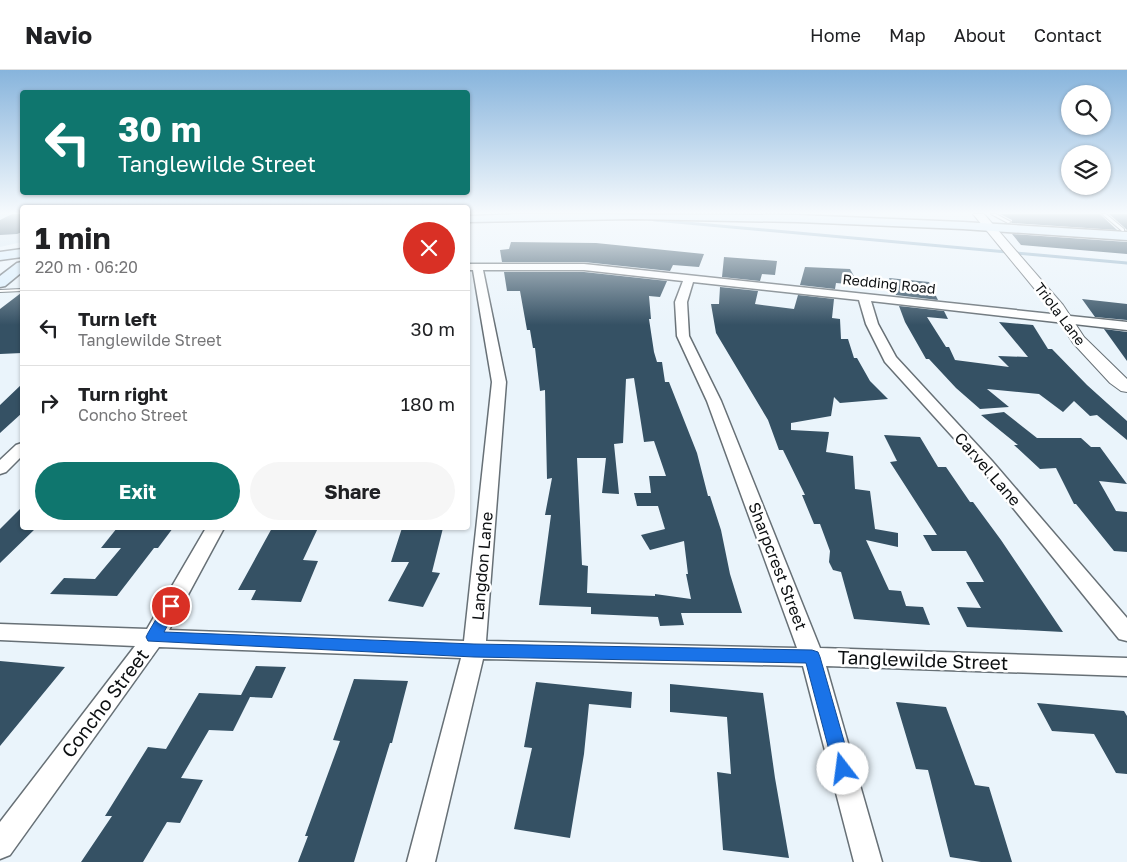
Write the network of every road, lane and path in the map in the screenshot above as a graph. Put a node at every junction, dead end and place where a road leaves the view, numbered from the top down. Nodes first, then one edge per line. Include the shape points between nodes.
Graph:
1 (5, 251) edge
2 (1010, 251) edge
3 (20, 254) edge
4 (20, 254) edge
5 (20, 255) edge
6 (20, 255) edge
7 (0, 256) edge
8 (0, 265) edge
9 (472, 267) edge
10 (689, 278) junction
11 (0, 283) edge
12 (20, 290) edge
13 (0, 291) edge
14 (864, 297) junction
15 (1065, 319) junction
16 (1127, 326) edge
17 (1127, 387) edge
18 (20, 450) edge
19 (0, 469) edge
20 (213, 530) edge
21 (0, 632) edge
22 (1127, 633) edge
23 (154, 637) junction
24 (474, 650) junction
25 (812, 657) junction
26 (1127, 667) edge
27 (0, 845) edge
28 (421, 862) edge
29 (868, 862) edge

1 - 3 main road
2 - 15 street, Triola Lane
4 - 7 main road
5 - 8 main road
6 - 11 main road
9 - 10 street, Redding Road via 584,267
9 - 24 street, Langdon Lane via 499,382
10 - 14 street, Redding Road
10 - 25 street, Sharpcrest Street via 681,302 683,336 714,401
12 - 13 lane
14 - 15 street, Redding Road
14 - 22 street, Carvel Lane via 872,324 890,359 986,464
15 - 16 street, Redding Road
15 - 17 street, Triola Lane via 1078,340
18 - 19 street
20 - 23 street, Concho Street
21 - 23 street, Tanglewilde Street
23 - 24 street, Tanglewilde Street
23 - 27 street, Concho Street
24 - 25 street, Tanglewilde Street
24 - 28 street, Langdon Lane
25 - 26 street, Tanglewilde Street
25 - 29 street, Sharpcrest Street

